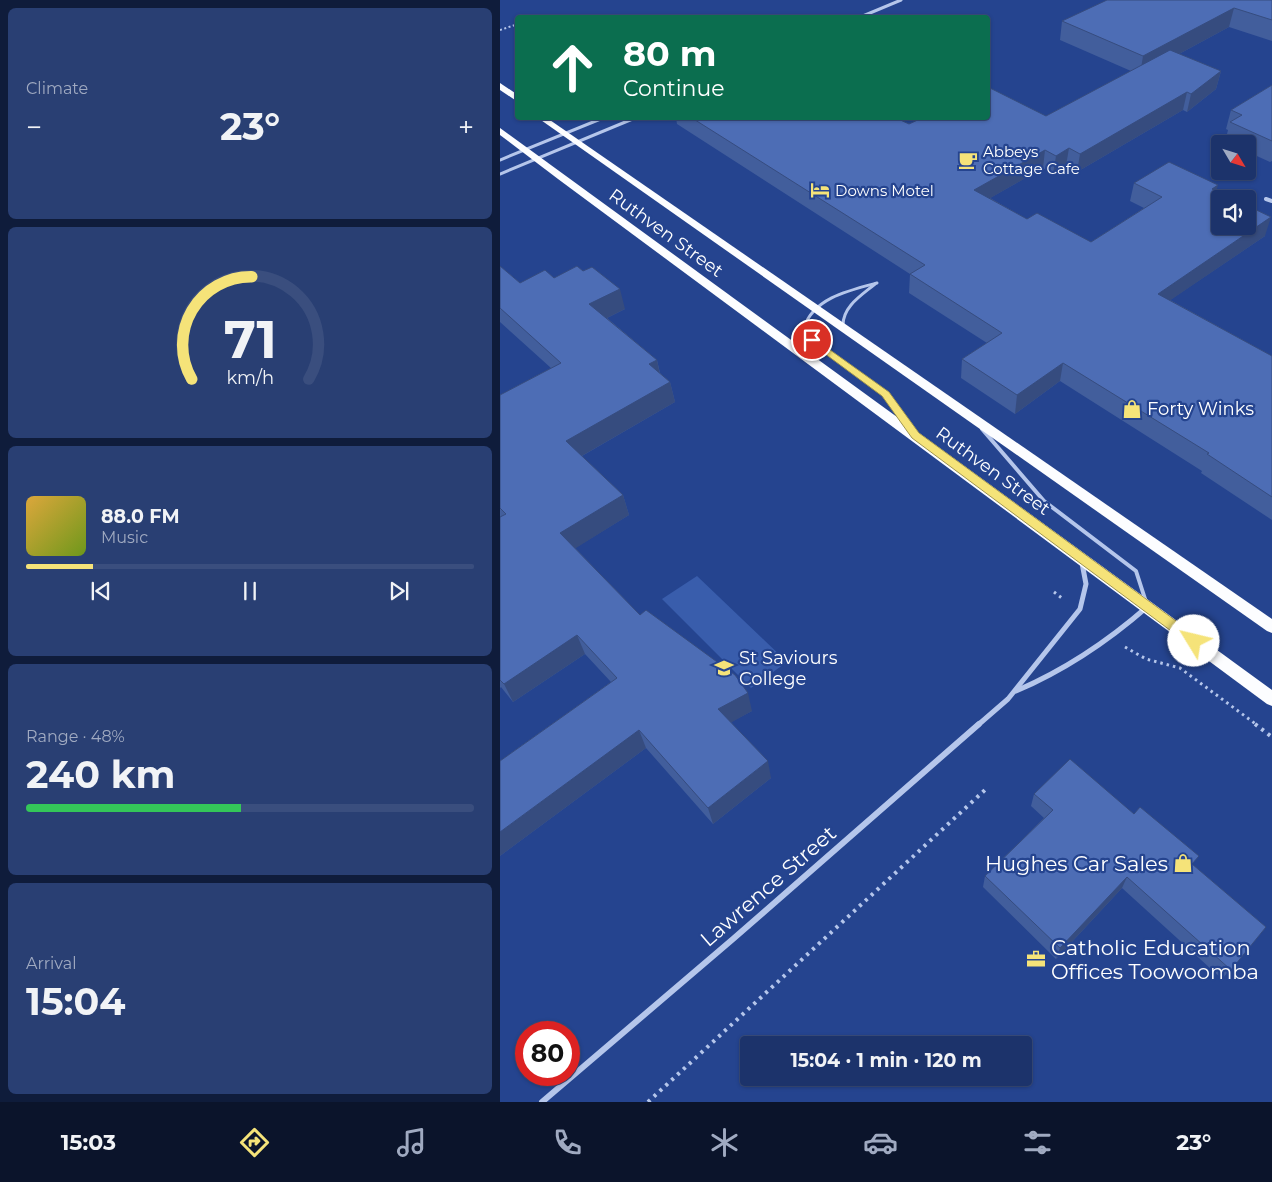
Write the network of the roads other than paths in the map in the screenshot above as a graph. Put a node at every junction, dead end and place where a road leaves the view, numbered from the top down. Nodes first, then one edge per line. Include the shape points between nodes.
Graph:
1 (900, 0) edge
2 (865, 15) edge
3 (500, 86) edge
4 (515, 97) edge
5 (545, 120) edge
6 (598, 120) edge
7 (630, 120) edge
8 (500, 131) edge
9 (565, 134) junction
10 (578, 142) junction
11 (524, 150) junction
12 (537, 159) junction
13 (500, 160) edge
14 (500, 174) edge
15 (1266, 199) dead end
16 (1272, 201) edge
17 (814, 308) junction
18 (846, 330) junction
19 (974, 420) junction
20 (915, 436) junction
21 (1078, 556) junction
22 (1147, 606) junction
23 (1272, 627) edge
24 (1014, 692) junction
25 (1272, 699) edge
26 (542, 1102) edge

1 - 2 street
3 - 4 highway
5 - 9 highway, Ruthven Street
6 - 9 street
7 - 10 street
8 - 11 highway, Ruthven Street
9 - 10 highway, Ruthven Street
9 - 11 street
10 - 12 street
10 - 17 highway, Ruthven Street
11 - 12 highway, Ruthven Street
11 - 13 street
12 - 14 street
12 - 20 highway, Ruthven Street
15 - 16 street
17 - 18 highway, Ruthven Street
17 - 18 lane via 877,283 846,310 842,318
17 - 20 lane via 805,321 807,334 886,394
18 - 19 highway, Ruthven Street
19 - 22 lane via 1044,501 1136,571
19 - 23 highway, Ruthven Street
20 - 21 highway, Ruthven Street
21 - 22 highway, Ruthven Street
21 - 24 street, Lawrence Street via 1083,565 1085,597 1078,611
22 - 24 street, Lawrence Street via 1112,637 1074,663
22 - 25 highway, Ruthven Street
24 - 26 street, Lawrence Street via 734,939

